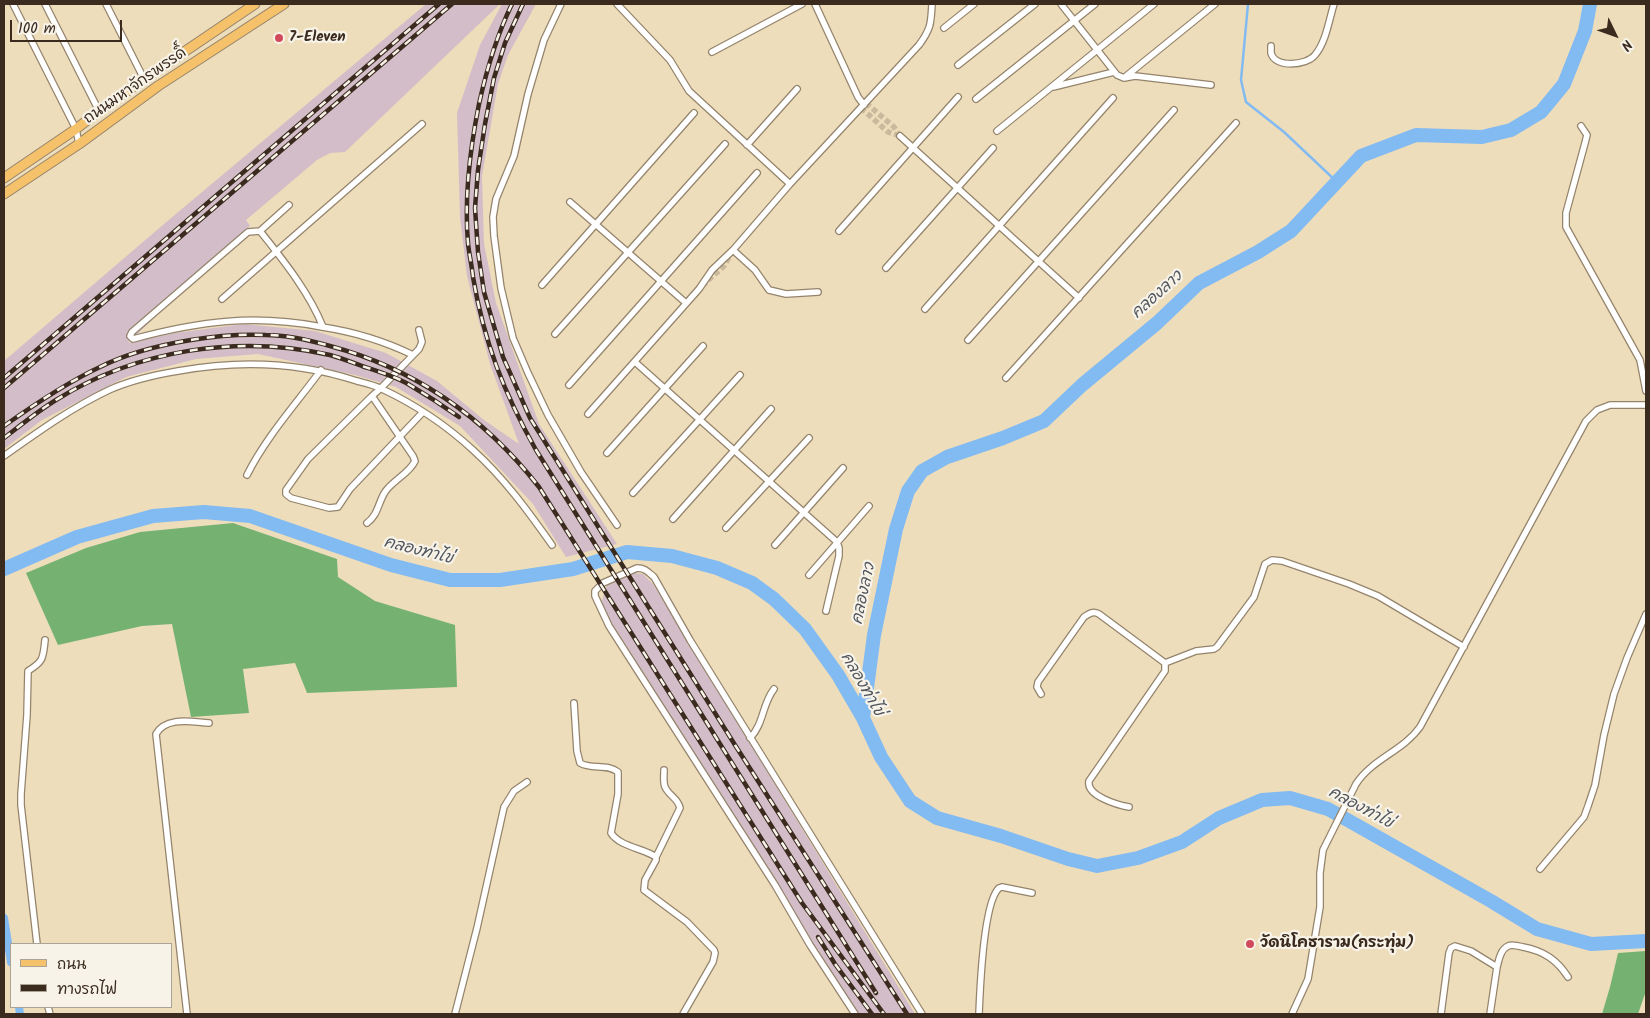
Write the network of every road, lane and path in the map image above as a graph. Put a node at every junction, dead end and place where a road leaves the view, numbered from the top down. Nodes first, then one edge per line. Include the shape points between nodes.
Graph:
1 (13, 4) edge
2 (45, 4) edge
3 (106, 4) edge
4 (255, 4) edge
5 (284, 4) edge
6 (561, 4) edge
7 (617, 4) edge
8 (802, 4) edge
9 (815, 4) edge
10 (932, 4) edge
11 (974, 4) edge
12 (1036, 4) edge
13 (1061, 4) edge
14 (1095, 4) edge
15 (1154, 4) edge
16 (1215, 4) edge
17 (1334, 4) edge
18 (1075, 20) junction
19 (944, 28) dead end
20 (1271, 46) dead end
21 (1098, 50) junction
22 (712, 52) dead end
23 (958, 65) dead end
24 (1114, 72) junction
25 (1124, 78) junction
26 (144, 79) junction
27 (1211, 85) dead end
28 (1051, 87) junction
29 (797, 89) dead end
30 (958, 98) dead end
31 (1113, 98) dead end
32 (976, 99) dead end
33 (864, 105) junction
34 (1174, 110) dead end
35 (98, 111) junction
36 (694, 113) dead end
37 (1236, 123) dead end
38 (422, 124) dead end
39 (1581, 126) dead end
40 (76, 128) junction
41 (997, 131) dead end
42 (900, 136) dead end
43 (79, 144) junction
44 (725, 144) dead end
45 (747, 145) junction
46 (913, 148) junction
47 (993, 148) dead end
48 (758, 173) dead end
49 (4, 178) edge
50 (790, 184) junction
51 (957, 188) junction
52 (4, 194) edge
53 (570, 202) dead end
54 (288, 205) dead end
55 (596, 224) junction
56 (1000, 226) junction
57 (260, 230) junction
58 (839, 231) dead end
59 (733, 250) junction
60 (277, 251) junction
61 (628, 253) junction
62 (1039, 262) junction
63 (886, 268) dead end
64 (662, 282) junction
65 (542, 285) dead end
66 (818, 292) dead end
67 (1079, 298) junction
68 (222, 299) dead end
69 (686, 303) junction
70 (925, 308) dead end
71 (323, 327) junction
72 (419, 330) dead end
73 (555, 334) dead end
74 (968, 340) dead end
75 (703, 346) dead end
76 (413, 355) junction
77 (635, 362) junction
78 (321, 370) junction
79 (740, 375) dead end
80 (1006, 378) dead end
81 (570, 385) dead end
82 (381, 388) junction
83 (665, 388) junction
84 (1646, 391) edge
85 (372, 396) junction
86 (1646, 405) edge
87 (770, 409) dead end
88 (423, 412) junction
89 (588, 414) dead end
90 (699, 419) junction
91 (399, 436) junction
92 (809, 438) dead end
93 (733, 450) junction
94 (607, 453) dead end
95 (4, 456) edge
96 (843, 468) dead end
97 (247, 475) dead end
98 (769, 482) junction
99 (633, 493) dead end
100 (869, 506) dead end
101 (804, 513) junction
102 (673, 519) dead end
103 (367, 523) dead end
104 (617, 525) dead end
105 (726, 528) dead end
106 (837, 542) junction
107 (552, 545) dead end
108 (775, 545) dead end
109 (809, 575) dead end
110 (826, 611) dead end
111 (1646, 614) edge
112 (45, 640) dead end
113 (1464, 647) junction
114 (1166, 663) junction
115 (774, 689) dead end
116 (1041, 694) dead end
117 (574, 703) dead end
118 (209, 723) dead end
119 (750, 738) junction
120 (664, 770) dead end
121 (527, 782) dead end
122 (1129, 807) dead end
123 (656, 857) junction
124 (1540, 869) dead end
125 (1032, 893) dead end
126 (37, 943) edge
127 (1497, 967) junction
128 (1568, 977) dead end
129 (188, 1014) edge
130 (455, 1014) edge
131 (683, 1014) edge
132 (855, 1014) edge
133 (922, 1014) edge
134 (979, 1014) edge
135 (1292, 1014) edge
136 (1441, 1014) edge
137 (1490, 1014) edge

1 - 40 street
2 - 35 street
3 - 26 street
4 - 26 main road, ถนนมหาจักรพรรดิ์
5 - 43 main road, ถนนมหาจักรพรรดิ์ via 158,86
6 - 104 street via 544,40 514,156 496,200 494,236 501,288 513,338 524,364 548,415
7 - 45 street via 670,60 689,91
8 - 22 street
9 - 33 street
10 - 33 street via 928,33
11 - 19 street
12 - 23 street
13 - 18 street
14 - 18 street
15 - 21 street
16 - 25 street
17 - 20 street via 1322,42 1309,61 1300,64 1281,61 1273,57
18 - 21 street
18 - 32 street
21 - 24 street
21 - 28 street
24 - 25 street
24 - 28 street
25 - 27 street via 1135,76
26 - 35 main road, ถนนมหาจักรพรรดิ์
28 - 41 street
29 - 45 street
30 - 46 street
31 - 56 street
33 - 50 street
34 - 62 street
35 - 40 main road, ถนนมหาจักรพรรดิ์
36 - 55 street
37 - 67 street
38 - 60 street
39 - 84 street via 1586,135 1585,143 1566,213 1566,227 1640,360
40 - 43 street
40 - 49 main road, ถนนมหาจักรพรรดิ์
42 - 46 street
43 - 52 main road, ถนนมหาจักรพรรดิ์
44 - 61 street
45 - 50 street
46 - 51 street
46 - 58 street
47 - 51 street
48 - 64 street
50 - 59 street
51 - 56 street
51 - 63 street
53 - 55 street
54 - 57 street
55 - 61 street
55 - 65 street
56 - 62 street
56 - 70 street
57 - 60 street
57 - 71 street via 248,232 132,332 131,338 197,324 242,320 280,320
59 - 66 street via 755,270 769,290 786,294
59 - 69 street
60 - 68 street
60 - 71 street via 313,305
61 - 64 street
61 - 73 street
62 - 67 street
62 - 74 street
64 - 69 street
64 - 81 street
67 - 80 street
69 - 77 street
71 - 76 street via 374,338
72 - 76 street via 422,342
75 - 83 street
76 - 82 street
77 - 83 street
77 - 89 street
78 - 82 street
78 - 95 street via 228,364 154,375 87,401
78 - 97 street via 265,444
79 - 90 street
82 - 85 street
82 - 88 street
83 - 90 street
83 - 94 street
85 - 91 street
85 - 91 street via 308,459 286,494 330,508 338,507 350,489
86 - 113 street via 1610,405 1597,410 1586,421
87 - 93 street
88 - 91 street
88 - 107 street via 490,466
90 - 93 street
90 - 99 street
91 - 103 street via 415,461 386,491 374,517
92 - 98 street
93 - 98 street
93 - 102 street
96 - 101 street
98 - 101 street
98 - 105 street
100 - 106 street
101 - 106 street
101 - 108 street
106 - 109 street
106 - 110 street via 839,556
111 - 124 street via 1614,694 1584,817
112 - 126 street via 41,662 28,671 21,794
113 - 114 street via 1378,596 1272,560 1265,564 1254,597 1217,648 1196,651
113 - 135 street via 1414,735 1362,776 1327,840 1321,861 1320,907 1308,979
114 - 116 street via 1099,614 1090,613 1038,682
114 - 122 street via 1165,672 1089,781 1094,794
115 - 119 street via 758,729
117 - 123 street via 580,763 612,768 618,772 619,786 611,833 618,840
118 - 129 street via 168,723 156,734
119 - 132 street via 648,571 637,568 598,587 595,596 609,626
119 - 133 street
120 - 123 street via 664,784 680,808
121 - 130 street via 514,791 504,807
123 - 131 street via 644,890 687,922 715,953
125 - 134 street via 1002,887 995,893 988,916
127 - 128 street via 1502,952 1513,945 1546,954
127 - 136 street via 1472,951 1455,946 1451,948
127 - 137 street

